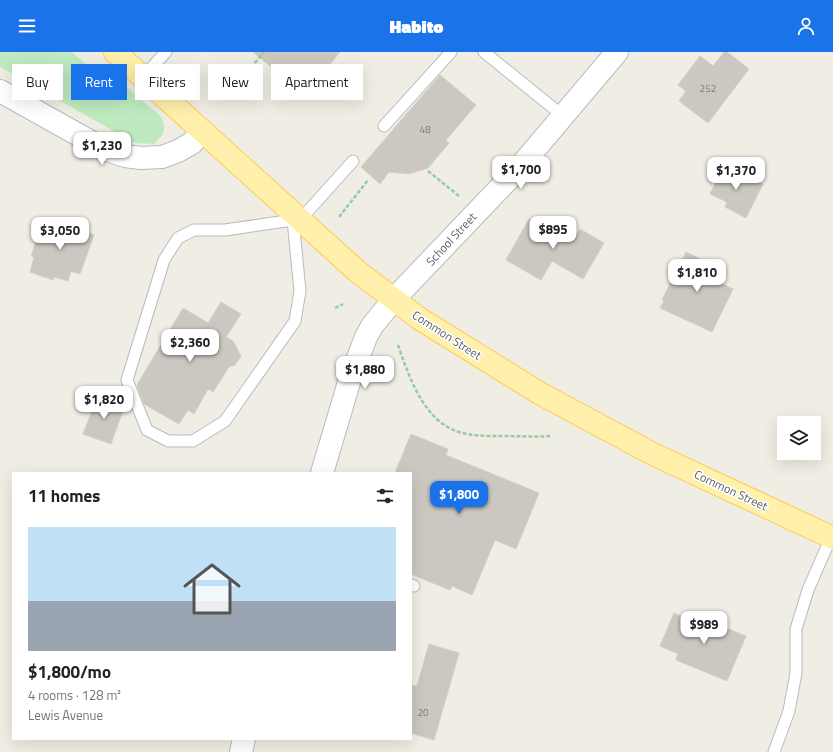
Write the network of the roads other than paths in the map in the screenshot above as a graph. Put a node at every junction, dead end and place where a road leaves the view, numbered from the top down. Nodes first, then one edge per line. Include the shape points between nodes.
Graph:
1 (115, 52) edge
2 (166, 52) edge
3 (451, 52) edge
4 (484, 52) edge
5 (617, 52) edge
6 (155, 64) edge
7 (135, 70) edge
8 (0, 91) edge
9 (168, 100) edge
10 (563, 116) junction
11 (384, 126) dead end
12 (202, 131) junction
13 (353, 161) dead end
14 (297, 220) junction
15 (394, 299) junction
16 (322, 472) edge
17 (832, 538) edge
18 (244, 740) edge
19 (241, 752) edge
20 (774, 752) edge

1 - 7 main road, Common Street
2 - 6 lane
3 - 11 lane
4 - 10 lane
5 - 10 street, School Street
8 - 12 street via 102,148 124,156 162,157 192,143
9 - 12 main road, Common Street
10 - 15 street, School Street via 519,168
12 - 14 main road, Common Street
13 - 14 lane
14 - 14 lane via 225,230 194,230 178,238 164,260 127,380 147,430 168,441 193,441 225,421 295,321 300,291
14 - 15 main road, Common Street
15 - 16 street, School Street via 366,337 350,379
15 - 17 main road, Common Street via 420,319 541,394 653,454
17 - 20 lane via 808,590 796,629 796,673 789,711
18 - 19 street

